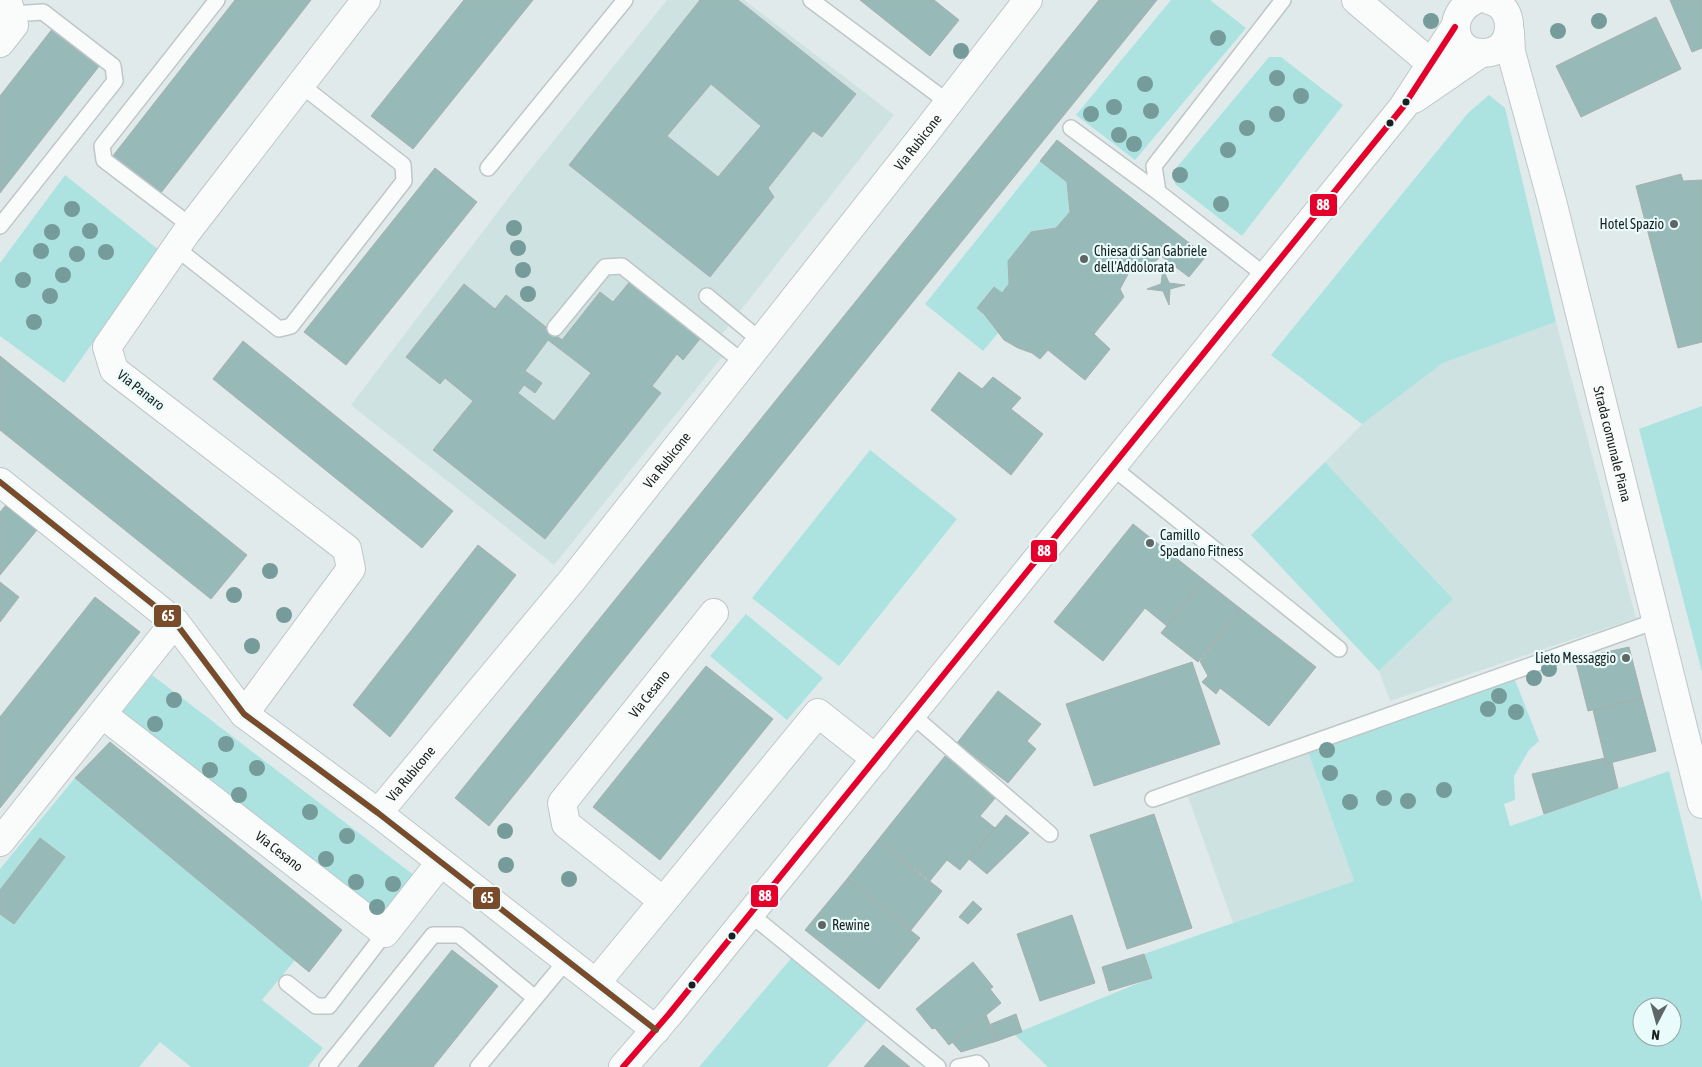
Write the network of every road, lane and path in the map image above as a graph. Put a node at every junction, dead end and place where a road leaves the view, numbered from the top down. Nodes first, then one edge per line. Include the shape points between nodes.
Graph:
1 (217, 0) edge
2 (366, 0) edge
3 (625, 0) edge
4 (811, 0) edge
5 (1028, 0) edge
6 (1283, 0) edge
7 (1356, 0) edge
8 (1475, 0) edge
9 (1490, 0) edge
10 (8, 7) edge
11 (1513, 18) edge
12 (0, 43) edge
13 (1445, 52) junction
14 (1486, 53) junction
15 (301, 85) junction
16 (1520, 85) junction
17 (949, 103) junction
18 (1071, 128) dead end
19 (488, 168) dead end
20 (1158, 192) junction
21 (0, 226) edge
22 (184, 237) junction
23 (1266, 276) junction
24 (707, 296) dead end
25 (555, 328) dead end
26 (761, 341) junction
27 (744, 363) junction
28 (1112, 467) junction
29 (0, 482) edge
30 (714, 613) dead end
31 (1656, 621) junction
32 (174, 622) junction
33 (1339, 649) dead end
34 (102, 714) junction
35 (244, 714) junction
36 (912, 715) junction
37 (876, 759) junction
38 (1153, 798) dead end
39 (1702, 804) edge
40 (378, 813) junction
41 (1050, 834) dead end
42 (0, 842) edge
43 (440, 863) junction
44 (663, 901) junction
45 (750, 914) junction
46 (385, 933) junction
47 (566, 961) junction
48 (596, 983) junction
49 (287, 984) dead end
50 (535, 998) junction
51 (656, 1030) junction
52 (327, 1067) edge
53 (478, 1067) edge
54 (622, 1067) edge
55 (938, 1067) edge
56 (958, 1067) edge
57 (981, 1067) edge

1 - 22 lane via 102,146 104,160
2 - 15 street, Via Panaro
3 - 19 lane
4 - 17 lane, Via Rubicone
5 - 17 street, Via Rubicone
6 - 20 lane via 1154,166
7 - 13 street via 1382,22
8 - 13 street via 1467,3 1456,18
9 - 11 street via 1502,6
10 - 12 street via 14,25
10 - 21 lane via 43,12 113,66 115,81
11 - 14 street via 1503,45
11 - 16 street, Strada comunale Piana via 1511,52
13 - 14 street
13 - 14 street, Strada comunale Piana via 1460,42 1473,52
13 - 23 street
14 - 16 street, Strada comunale Piana via 1506,64
15 - 22 street, Via Panaro
15 - 22 lane via 403,165 404,181 291,326 285,328 279,329
16 - 31 street, Strada comunale Piana via 1557,220
17 - 26 street, Via Rubicone
18 - 20 lane
20 - 23 lane
22 - 35 street, Via Panaro via 107,347 114,370 347,549 351,569
23 - 28 street
24 - 26 lane
25 - 27 lane via 604,267 622,266
26 - 27 street, Via Rubicone
27 - 40 street, Via Rubicone via 573,579
28 - 33 lane
28 - 36 street
29 - 32 street
30 - 44 street, Via Cesano via 562,803 566,824
31 - 38 lane
31 - 39 street, Strada comunale Piana
32 - 34 street
32 - 35 street
34 - 42 street
34 - 46 street, Via Cesano
35 - 40 street
36 - 37 street
36 - 41 lane
37 - 44 street via 818,713
37 - 45 street
40 - 43 street
43 - 46 street
43 - 47 street
44 - 48 street
45 - 51 street
45 - 55 lane
46 - 49 lane via 329,1006 316,1006
47 - 48 street
47 - 50 lane
48 - 51 street
50 - 52 lane via 459,935 433,935
50 - 53 lane
51 - 54 street
56 - 57 lane via 976,1063

